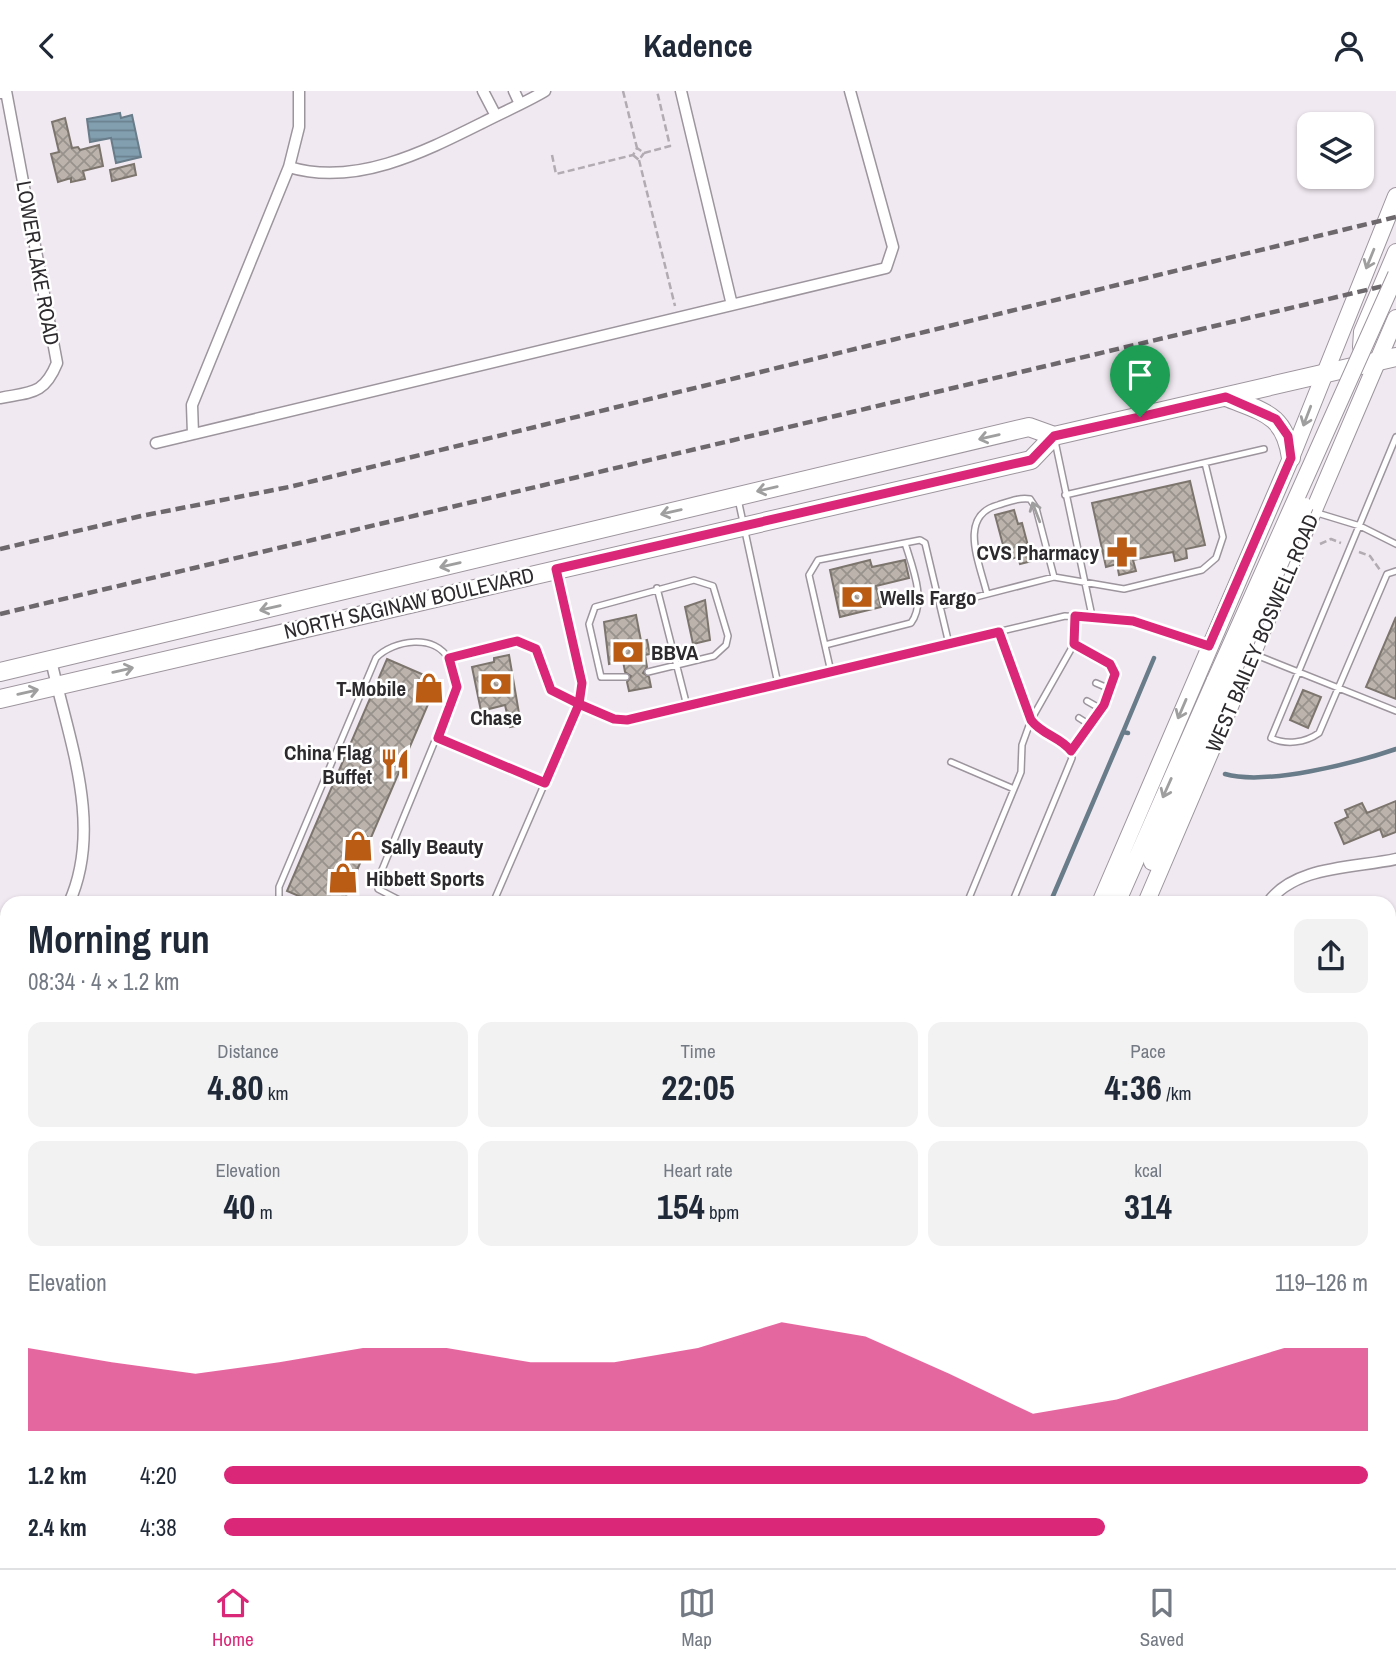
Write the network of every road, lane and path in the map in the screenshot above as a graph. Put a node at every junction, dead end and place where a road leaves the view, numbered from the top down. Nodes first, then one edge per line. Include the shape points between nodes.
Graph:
1 (3, 91) edge
2 (299, 91) edge
3 (483, 91) edge
4 (514, 91) edge
5 (545, 91) edge
6 (623, 91) edge
7 (657, 91) edge
8 (681, 91) edge
9 (850, 91) edge
10 (520, 104) junction
11 (496, 116) junction
12 (637, 148) junction
13 (644, 153) junction
14 (552, 155) dead end
15 (633, 155) junction
16 (639, 160) junction
17 (289, 167) junction
18 (1396, 195) edge
19 (1396, 252) edge
20 (1396, 275) edge
21 (1396, 298) edge
22 (732, 305) junction
23 (678, 318) junction
24 (1396, 318) edge
25 (1396, 358) edge
26 (1366, 366) junction
27 (1323, 375) junction
28 (1226, 397) junction
29 (0, 398) edge
30 (193, 434) junction
31 (1054, 436) junction
32 (1396, 437) edge
33 (156, 443) dead end
34 (1393, 445) junction
35 (1264, 449) dead end
36 (1339, 451) junction
37 (1396, 454) edge
38 (1291, 458) junction
39 (1205, 463) junction
40 (1065, 495) junction
41 (737, 497) junction
42 (1314, 512) junction
43 (744, 526) junction
44 (1360, 526) junction
45 (905, 543) junction
46 (1320, 544) dead end
47 (1396, 544) edge
48 (1351, 548) junction
49 (556, 569) junction
50 (1396, 571) edge
51 (1054, 577) junction
52 (1386, 577) junction
53 (1084, 581) junction
54 (657, 588) junction
55 (987, 594) junction
56 (940, 606) junction
57 (1075, 616) junction
58 (1092, 617) junction
59 (999, 632) junction
60 (949, 644) junction
61 (1074, 644) junction
62 (825, 645) junction
63 (1209, 646) junction
64 (1253, 654) junction
65 (449, 658) junction
66 (51, 660) junction
67 (1062, 666) junction
68 (676, 667) junction
69 (1070, 670) dead end
70 (1300, 671) junction
71 (0, 672) edge
72 (648, 672) dead end
73 (831, 672) junction
74 (626, 677) dead end
75 (1054, 683) junction
76 (1096, 683) dead end
77 (1221, 683) junction
78 (778, 684) junction
79 (57, 686) junction
80 (1337, 686) junction
81 (1061, 687) dead end
82 (1110, 689) junction
83 (0, 699) edge
84 (1044, 701) junction
85 (1087, 701) dead end
86 (579, 704) junction
87 (1052, 705) dead end
88 (687, 706) junction
89 (1101, 709) junction
90 (1396, 711) edge
91 (1079, 718) dead end
92 (1031, 720) junction
93 (1090, 725) junction
94 (438, 738) junction
95 (1071, 751) junction
96 (951, 762) dead end
97 (545, 783) junction
98 (1014, 789) junction
99 (1396, 859) edge
100 (72, 896) edge
101 (279, 896) edge
102 (388, 896) edge
103 (496, 896) edge
104 (970, 896) edge
105 (1015, 896) edge
106 (1103, 896) edge
107 (1120, 896) edge
108 (1138, 896) edge
109 (1149, 896) edge
110 (1273, 896) edge

1 - 29 street, LOWER LAKE ROAD via 57,363 50,380 38,391
2 - 17 street via 299,127
3 - 11 street
4 - 10 street
5 - 10 street
6 - 12 path
7 - 13 path via 670,146
8 - 22 street
9 - 22 street via 893,247 886,268
10 - 11 street
11 - 17 street via 422,153 351,172 306,172
12 - 13 path
12 - 15 path
13 - 16 path
14 - 15 path via 556,174
15 - 16 path
16 - 23 path
17 - 30 street via 192,405
18 -> 27 main road, WEST BAILEY BOSWELL ROAD
19 - 26 main road via 1362,332
20 - 26 main road, bridge
21 - 26 main road
22 - 23 street
23 - 30 street
24 - 26 main road
25 - 26 main road, NORTH SAGINAW BOULEVARD
26 - 27 main road, NORTH SAGINAW BOULEVARD
26 - 36 main road, WEST BAILEY BOSWELL ROAD
26 - 77 main road, WEST BAILEY BOSWELL ROAD, bridge
27 - 28 main road, NORTH SAGINAW BOULEVARD
27 -> 38 main road, WEST BAILEY BOSWELL ROAD
28 - 31 main road, NORTH SAGINAW BOULEVARD
28 - 38 main road via 1276,419 1288,436
30 - 33 street
31 - 40 lane
31 -> 41 main road, NORTH SAGINAW BOULEVARD via 1029,427
31 - 43 main road, NORTH SAGINAW BOULEVARD via 1031,460
32 - 34 lane
34 - 37 lane
34 - 44 lane
35 - 39 lane
36 - 38 main road
36 - 42 main road, WEST BAILEY BOSWELL ROAD
38 - 63 main road, WEST BAILEY BOSWELL ROAD
39 - 40 lane
39 - 53 lane via 1223,527 1220,548 1209,566 1194,574 1124,589
40 - 53 lane
41 - 43 lane
41 -> 66 main road, NORTH SAGINAW BOULEVARD
42 - 44 lane
42 - 64 main road, WEST BAILEY BOSWELL ROAD
43 - 49 main road, NORTH SAGINAW BOULEVARD
43 - 78 lane
44 - 47 lane
44 - 48 lane
45 - 56 lane via 925,543
45 - 62 lane via 918,606 911,623
45 - 62 lane via 814,564 809,575
46 - 48 path via 1331,539
48 - 52 path via 1370,556
48 - 70 lane
79 -> 49 main road, NORTH SAGINAW BOULEVARD
49 - 86 lane via 582,683
50 - 52 lane
51 - 53 lane
51 - 55 lane
51 -> 55 lane via 1036,508 1023,498 985,508 976,519 974,534
52 - 80 lane
53 - 58 lane
54 - 68 lane
54 - 68 lane via 694,580 713,586 728,636 726,645 714,656
54 - 74 lane via 600,603 590,616 601,677
55 - 56 lane
56 - 60 lane
57 - 58 lane
57 - 59 lane
57 - 61 lane
58 - 63 lane via 1133,621
59 - 60 lane
59 - 92 lane
60 - 73 lane
61 - 67 lane
61 - 82 lane via 1110,664 1115,674
62 - 73 lane
63 -> 106 main road, WEST BAILEY BOSWELL ROAD
64 - 70 lane
64 - 109 main road, WEST BAILEY BOSWELL ROAD
65 - 86 lane via 523,641 536,649 551,690
65 - 94 lane via 457,687
65 - 101 lane via 419,642 395,644 376,658
66 - 71 main road, NORTH SAGINAW BOULEVARD
66 - 79 street
67 - 69 lane
67 - 75 lane
68 - 72 lane
68 - 88 lane
70 - 80 lane
70 - 80 lane via 1271,738 1282,743 1310,740 1319,733
73 - 78 lane
75 - 81 lane
75 - 84 lane
76 - 82 lane
77 -> 107 main road, WEST BAILEY BOSWELL ROAD
77 - 108 main road, WEST BAILEY BOSWELL ROAD
78 - 88 lane
83 -> 79 main road, NORTH SAGINAW BOULEVARD
79 - 100 street via 82,791 80,879
80 - 90 lane
82 - 89 lane
84 - 87 lane
84 - 92 lane
85 - 89 lane
86 - 88 lane via 627,720
86 - 97 lane
89 - 93 lane
91 - 93 lane
92 - 95 lane
92 - 98 lane
93 - 95 lane
94 - 97 lane
94 - 102 lane via 377,882 378,889
95 - 105 lane via 1072,765
96 - 98 lane
97 - 103 lane
98 - 104 lane
99 - 110 street via 1324,871 1293,882

